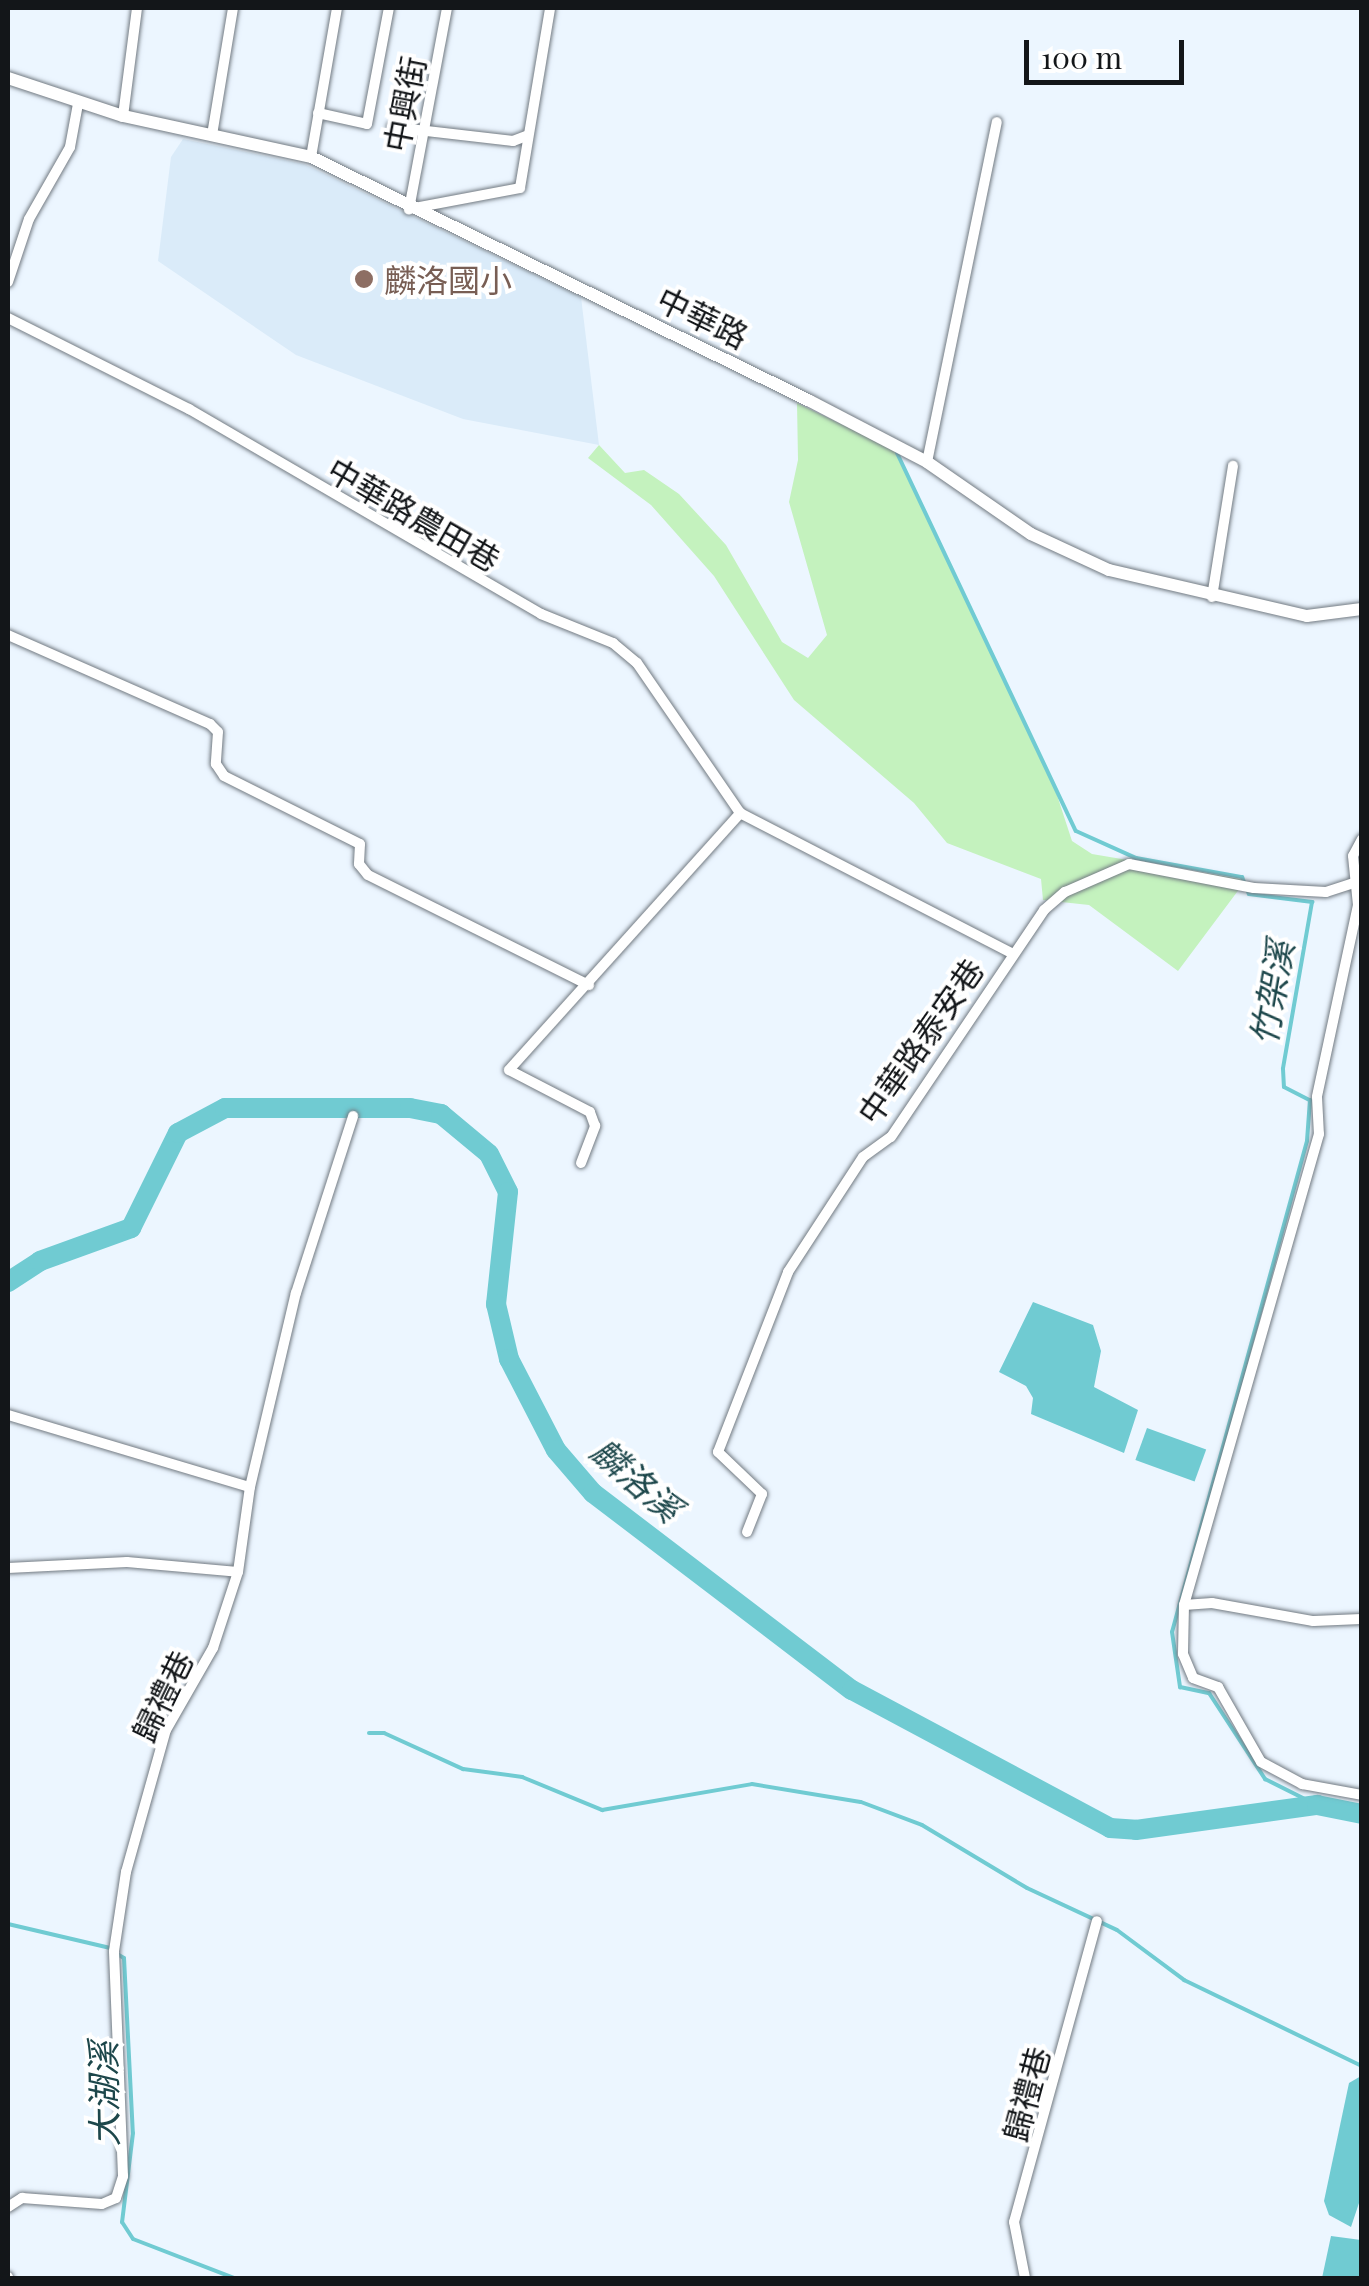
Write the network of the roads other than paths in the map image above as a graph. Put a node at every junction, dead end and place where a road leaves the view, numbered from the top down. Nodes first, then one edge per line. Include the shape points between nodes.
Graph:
1 (137, 8) edge
2 (233, 8) edge
3 (337, 8) edge
4 (389, 8) edge
5 (447, 8) edge
6 (550, 8) edge
7 (8, 78) edge
8 (78, 104) junction
9 (318, 114) junction
10 (123, 116) junction
11 (998, 122) dead end
12 (392, 127) dead end
13 (424, 132) junction
14 (212, 135) junction
15 (526, 136) junction
16 (311, 157) junction
17 (409, 209) junction
18 (8, 282) edge
19 (8, 318) edge
20 (927, 462) junction
21 (1234, 466) dead end
22 (1212, 598) junction
23 (1362, 609) edge
24 (8, 635) edge
25 (740, 813) junction
26 (1362, 839) edge
27 (1354, 883) junction
28 (1010, 954) junction
29 (589, 986) junction
30 (353, 1116) dead end
31 (581, 1162) dead end
32 (8, 1414) edge
33 (250, 1488) junction
34 (746, 1532) dead end
35 (8, 1568) edge
36 (238, 1572) junction
37 (1184, 1605) junction
38 (1362, 1618) edge
39 (1362, 1795) edge
40 (1098, 1920) dead end
41 (8, 2208) edge
42 (1025, 2278) edge

1 - 10 street
2 - 14 street
3 - 9 street
4 - 9 street via 368,124
5 - 13 street, 中興街
6 - 15 street
7 - 8 street, 中華路
8 - 10 street, 中華路
8 - 18 street via 70,146 29,219
9 - 16 street
10 - 14 street, 中華路
11 - 20 street
12 - 13 street
13 - 15 street via 513,141
13 - 17 street, 中興街
14 - 16 street, 中華路
15 - 17 street via 520,188
16 - 17 street, 中華路
17 - 20 street, 中華路
19 - 25 street, 中華路農田巷 via 189,409 541,614 613,643 637,663
20 - 22 street, 中華路 via 1066,552 1154,586
21 - 22 street
22 - 23 street, 中華路 via 1307,616
24 - 29 street via 210,724 218,732 216,764 224,776 360,844 359,864 368,875
25 - 28 street, 中華路農田巷
25 - 29 street
26 - 27 street via 1353,856
27 - 28 street, 中華路泰安巷 via 1326,892 1122,866 1065,892
27 - 37 street via 1358,905 1317,1097 1319,1134
28 - 34 street, 中華路泰安巷 via 891,1137 863,1157 788,1272 718,1452 762,1494
29 - 31 street via 509,1070 590,1112 595,1126
30 - 33 street, 歸禮巷 via 296,1294
32 - 33 street
33 - 36 street, 歸禮巷
35 - 36 street via 127,1562
36 - 41 street, 歸禮巷 via 213,1648 166,1730 126,1872 114,1951 124,2176 116,2198 102,2204 22,2198
37 - 38 street via 1212,1602 1314,1621
37 - 39 street via 1183,1654 1193,1678 1218,1687 1261,1762 1302,1784
40 - 42 street, 歸禮巷 via 1014,2222

